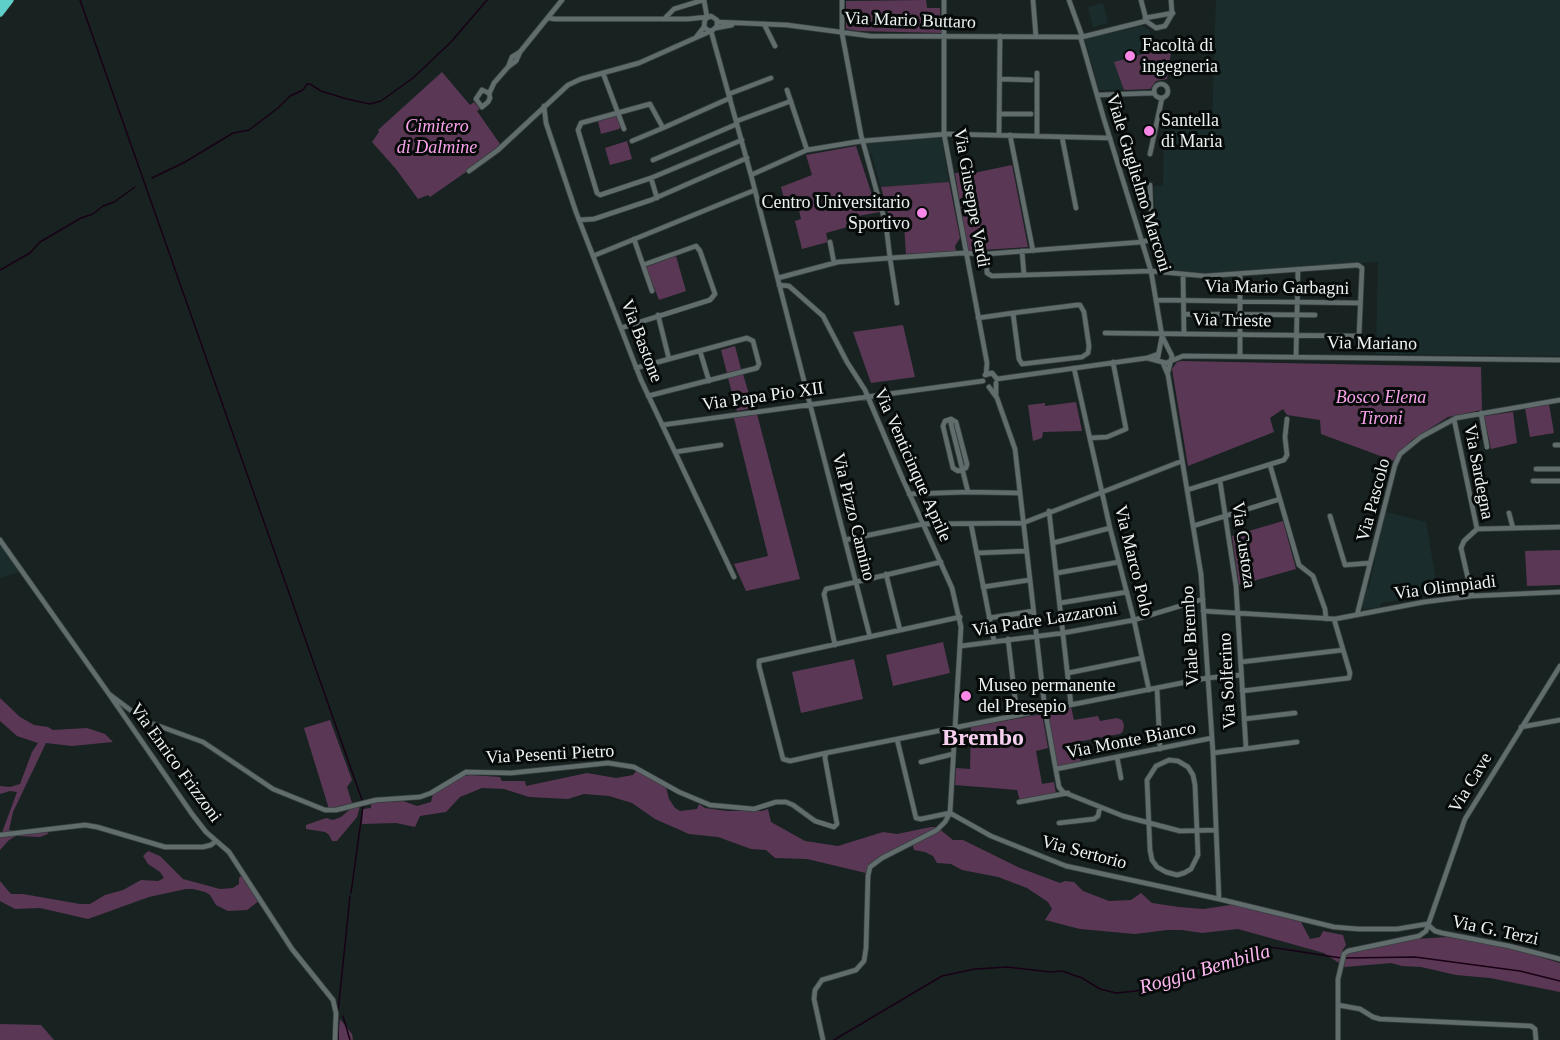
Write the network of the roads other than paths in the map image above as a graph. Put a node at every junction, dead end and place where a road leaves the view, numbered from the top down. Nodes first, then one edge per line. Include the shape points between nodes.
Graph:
1 (10, 0) edge
2 (562, 0) edge
3 (703, 0) edge
4 (842, 0) edge
5 (944, 0) edge
6 (1033, 0) edge
7 (1069, 0) edge
8 (1171, 0) edge
9 (1142, 1) edge
10 (0, 13) edge
11 (1173, 13) junction
12 (1158, 16) junction
13 (707, 17) junction
14 (548, 18) junction
15 (664, 19) junction
16 (688, 19) junction
17 (1146, 20) junction
18 (764, 24) junction
19 (704, 26) junction
20 (715, 27) junction
21 (1162, 28) junction
22 (842, 33) junction
23 (1000, 36) junction
24 (944, 37) junction
25 (1036, 37) junction
26 (1080, 37) junction
27 (693, 40) junction
28 (775, 46) dead end
29 (603, 73) junction
30 (1037, 73) dead end
31 (771, 78) dead end
32 (1000, 79) junction
33 (1031, 80) dead end
34 (494, 82) junction
35 (482, 90) junction
36 (787, 90) dead end
37 (1153, 93) junction
38 (489, 94) junction
39 (1098, 95) junction
40 (730, 96) junction
41 (1162, 98) junction
42 (790, 101) junction
43 (544, 106) junction
44 (619, 113) junction
45 (999, 114) junction
46 (1031, 114) dead end
47 (737, 122) junction
48 (663, 128) junction
49 (624, 129) dead end
50 (944, 134) junction
51 (999, 135) junction
52 (1010, 135) junction
53 (1037, 136) junction
54 (1062, 137) junction
55 (1110, 138) junction
56 (742, 140) junction
57 (632, 141) dead end
58 (862, 141) junction
59 (807, 150) junction
60 (1150, 154) dead end
61 (747, 158) junction
62 (653, 160) dead end
63 (469, 171) dead end
64 (751, 175) junction
65 (651, 178) junction
66 (1150, 185) dead end
67 (755, 190) junction
68 (657, 198) junction
69 (1076, 208) dead end
70 (579, 220) junction
71 (634, 239) junction
72 (830, 242) dead end
73 (1142, 242) junction
74 (1022, 251) junction
75 (1033, 251) junction
76 (966, 253) junction
77 (986, 254) junction
78 (593, 256) junction
79 (890, 258) junction
80 (834, 263) junction
81 (643, 266) junction
82 (1298, 269) junction
83 (1151, 271) junction
84 (1183, 274) junction
85 (1240, 274) junction
86 (1024, 275) junction
87 (778, 278) junction
88 (779, 285) junction
89 (652, 291) dead end
90 (1157, 300) junction
91 (1184, 300) junction
92 (1240, 302) junction
93 (1298, 302) junction
94 (897, 303) dead end
95 (1360, 303) junction
96 (1013, 313) junction
97 (1184, 314) junction
98 (1240, 314) junction
99 (658, 315) junction
100 (1315, 315) dead end
101 (1298, 316) junction
102 (978, 318) junction
103 (621, 328) junction
104 (1105, 333) dead end
105 (1184, 334) junction
106 (1240, 334) junction
107 (1162, 335) junction
108 (1297, 335) junction
109 (700, 351) junction
110 (1169, 351) junction
111 (1159, 353) junction
112 (1184, 356) junction
113 (1240, 356) junction
114 (1296, 357) junction
115 (1147, 358) junction
116 (669, 359) junction
117 (1560, 360) edge
118 (1170, 361) junction
119 (1113, 362) junction
120 (1161, 362) junction
121 (987, 363) junction
122 (636, 368) junction
123 (1074, 368) junction
124 (992, 373) junction
125 (986, 375) junction
126 (1168, 375) junction
127 (709, 381) junction
128 (983, 381) junction
129 (997, 381) junction
130 (988, 387) junction
131 (648, 396) junction
132 (869, 397) junction
133 (997, 398) junction
134 (1560, 400) edge
135 (810, 404) junction
136 (1480, 412) junction
137 (1287, 419) dead end
138 (1454, 419) junction
139 (662, 425) junction
140 (1090, 438) junction
141 (721, 445) dead end
142 (1487, 447) dead end
143 (675, 452) junction
144 (1182, 461) junction
145 (1270, 465) junction
146 (1536, 469) dead end
147 (1560, 469) edge
148 (962, 470) junction
149 (1220, 481) junction
150 (1533, 481) dead end
151 (1560, 481) edge
152 (1187, 490) junction
153 (1102, 491) junction
154 (968, 492) junction
155 (1020, 493) junction
156 (909, 494) junction
157 (1280, 499) junction
158 (1049, 511) junction
159 (1509, 513) dead end
160 (1226, 516) junction
161 (1330, 516) dead end
162 (1023, 523) junction
163 (923, 524) junction
164 (971, 524) junction
165 (1193, 526) junction
166 (1560, 527) edge
167 (1110, 528) junction
168 (1514, 528) junction
169 (1477, 529) junction
170 (0, 540) edge
171 (845, 540) junction
172 (1053, 543) junction
173 (1026, 551) junction
174 (977, 553) junction
175 (941, 562) junction
176 (1119, 562) junction
177 (1370, 563) junction
178 (1057, 573) junction
179 (886, 574) junction
180 (734, 577) dead end
181 (1029, 580) junction
182 (855, 581) junction
183 (983, 587) junction
184 (1127, 592) junction
185 (1560, 592) edge
186 (1472, 597) junction
187 (1203, 599) junction
188 (1060, 603) junction
189 (1203, 611) junction
190 (1033, 612) junction
191 (1238, 613) junction
192 (1357, 615) junction
193 (960, 617) junction
194 (989, 618) junction
195 (1326, 619) junction
196 (1334, 619) junction
197 (1134, 620) junction
198 (900, 630) junction
199 (1063, 633) junction
200 (870, 637) junction
201 (1036, 637) junction
202 (1008, 639) junction
203 (994, 641) junction
204 (835, 645) junction
205 (961, 646) junction
206 (1343, 650) junction
207 (1142, 658) junction
208 (1241, 662) junction
209 (1560, 666) edge
210 (1068, 673) junction
211 (1242, 675) junction
212 (1207, 678) junction
213 (1157, 688) junction
214 (1149, 690) junction
215 (1242, 691) junction
216 (109, 694) junction
217 (1071, 705) junction
218 (1045, 710) junction
219 (1295, 713) dead end
220 (1017, 715) junction
221 (1244, 719) junction
222 (1560, 720) edge
223 (955, 727) junction
224 (1521, 727) junction
225 (1212, 738) junction
226 (897, 739) junction
227 (1297, 741) dead end
228 (1246, 748) junction
229 (1160, 749) junction
230 (1213, 753) junction
231 (825, 754) junction
232 (953, 754) junction
233 (1117, 757) junction
234 (921, 762) dead end
235 (1056, 770) junction
236 (1121, 778) dead end
237 (1068, 794) junction
238 (1019, 802) dead end
239 (1100, 807) junction
240 (950, 813) junction
241 (1059, 823) dead end
242 (1149, 823) junction
243 (1216, 830) junction
244 (1198, 831) junction
245 (0, 836) edge
246 (216, 841) junction
247 (1174, 874) junction
248 (1173, 889) junction
249 (1219, 898) junction
250 (1427, 924) junction
251 (1560, 959) edge
252 (1338, 1005) junction
253 (822, 1039) edge
254 (335, 1040) edge
255 (1338, 1040) edge
256 (1536, 1040) edge

1 - 10 highway
2 - 14 street
3 - 13 street
3 - 15 street via 673,9
4 - 22 street
5 - 24 street, Via Giuseppe Verdi
6 - 25 street
7 - 26 street, Viale Guglielmo Marconi
8 - 11 street
9 - 17 street
11 - 12 street, Via Mario Buttaro
11 - 21 street
12 - 17 street, Via Mario Buttaro
12 - 21 street
13 - 16 street
13 - 19 street
13 - 20 street via 713,17
14 - 15 street
14 - 34 street via 516,61
15 - 16 street
16 - 19 street
17 - 21 street via 1154,28
17 - 26 street, Via Mario Buttaro
18 - 20 street, Via Mario Buttaro
18 - 22 street, Via Mario Buttaro
18 - 28 street
19 - 20 street
19 - 27 street
20 - 27 street
20 - 40 street
22 - 24 street, Via Mario Buttaro
22 - 58 street
23 - 24 street, Via Mario Buttaro
23 - 25 street, Via Mario Buttaro
23 - 32 street
24 - 50 street, Via Giuseppe Verdi
25 - 26 street, Via Mario Buttaro
26 - 39 street, Viale Guglielmo Marconi
27 - 29 street via 639,63
29 - 43 street via 568,85
29 - 44 street
30 - 53 street
31 - 40 street
32 - 33 street
32 - 45 street
34 - 35 street
34 - 38 street
35 - 38 street
35 - 38 street via 476,99 482,107 489,102
36 - 42 street
37 - 39 street
37 - 41 street
37 - 41 street via 1156,84 1165,85 1168,93
39 - 55 street, Viale Guglielmo Marconi
40 - 47 street
40 - 48 street
41 - 60 street
42 - 47 street
42 - 59 street
43 - 63 street via 498,150
43 - 70 street, Via Bastone via 546,123
44 - 48 street via 651,104
44 - 49 street
44 - 65 street via 581,123 578,128 597,194
45 - 46 street
45 - 51 street
47 - 56 street
47 - 62 street
48 - 57 street
50 - 51 street
50 - 58 street
50 - 76 street, Via Giuseppe Verdi
51 - 52 street
52 - 53 street
52 - 75 street
53 - 54 street
54 - 55 street
54 - 69 street
55 - 73 street, Viale Guglielmo Marconi
56 - 61 street
56 - 65 street
58 - 59 street
58 - 79 street via 886,225
59 - 64 street
61 - 64 street
61 - 68 street
64 - 67 street
65 - 68 street
66 - 73 street via 1152,235
67 - 71 street
67 - 87 street
68 - 70 street
70 - 78 street, Via Bastone
71 - 78 street
71 - 81 street
72 - 80 street
73 - 75 street
73 - 83 street, Viale Guglielmo Marconi
74 - 75 street
74 - 77 street
74 - 86 street
76 - 77 street
76 - 79 street
76 - 102 street, Via Giuseppe Verdi
77 - 86 street via 990,276
78 - 103 street, Via Bastone
79 - 80 street
79 - 94 street
80 - 87 street
81 - 89 street
81 - 99 street via 696,246 716,291 711,299
82 - 85 street
82 - 93 street
82 - 95 street via 1361,266
83 - 84 street
83 - 86 street
83 - 90 street, Viale Guglielmo Marconi
84 - 85 street
84 - 91 street
85 - 92 street
87 - 88 street
88 - 132 street, Via Venticinque Aprile via 789,286 824,317
88 - 135 street, Via Pizzo Camino
90 - 91 street, Via Mario Garbagni
90 - 107 street, Viale Guglielmo Marconi
91 - 92 street, Via Mario Garbagni
91 - 97 street
92 - 93 street, Via Mario Garbagni
92 - 98 street
93 - 95 street, Via Mario Garbagni
93 - 101 street
95 - 108 street, Via Trieste via 1359,336
96 - 96 street via 1019,361 1023,365 1088,353 1080,305
96 - 102 street
97 - 98 street, Via Trieste
97 - 105 street
98 - 101 street, Via Trieste
98 - 106 street
99 - 103 street
99 - 116 street
100 - 101 street, Via Trieste
101 - 108 street
102 - 121 street, Via Giuseppe Verdi
103 - 122 street, Via Bastone
104 - 107 street, Via Trieste
105 - 106 street, Via Trieste
105 - 107 street, Via Trieste
106 - 108 street, Via Trieste
106 - 113 street
107 - 110 street, Viale Guglielmo Marconi
107 - 111 street, Viale Guglielmo Marconi
108 - 114 street
109 - 116 street
109 - 127 street
109 - 127 street via 748,338 753,341 758,367
110 - 111 street
110 - 112 street, Via Mariano
110 - 118 street, Viale Guglielmo Marconi
111 - 115 street
111 - 120 street, Viale Guglielmo Marconi
112 - 113 street, Via Mariano
112 - 118 street, Via Mariano
113 - 114 street, Via Mariano
114 - 117 street, Via Mariano
115 - 119 street
115 - 120 street
116 - 122 street
118 - 120 street
118 - 126 street, Viale Brembo
119 - 123 street
119 - 140 street via 1126,428 1107,437
120 - 126 street, Viale Brembo
121 - 124 street, Via Giuseppe Verdi
121 - 125 street, Via Giuseppe Verdi
122 - 131 street, Via Bastone
123 - 129 street
123 - 140 street, Via Marco Polo
124 - 125 street
124 - 129 street
125 - 128 street
126 - 144 street, Viale Brembo
127 - 131 street
128 - 130 street
128 - 132 street, Via Papa Pio XII
129 - 130 street
129 - 133 street
130 - 133 street
131 - 139 street, Via Bastone
132 - 135 street, Via Papa Pio XII
132 - 156 street, Via Venticinque Aprile
133 - 155 street via 1013,443
134 - 136 street, Via Pascolo
135 - 139 street, Via Papa Pio XII
135 - 171 street, Via Pizzo Camino
136 - 138 street, Via Pascolo
136 - 142 street
137 - 145 street via 1286,458
138 - 169 street, Via Sardegna
138 - 177 street, Via Pascolo via 1419,438 1398,457
139 - 143 street, Via Bastone
140 - 153 street, Via Marco Polo
141 - 143 street
143 - 180 street, Via Bastone
144 - 152 street, Viale Brembo
144 - 153 street
145 - 149 street
145 - 157 street
146 - 147 street
148 - 148 street via 950,420 943,426 953,468
148 - 154 street
149 - 152 street
149 - 160 street, Via Custoza
150 - 151 street
152 - 165 street, Viale Brembo
153 - 158 street
153 - 167 street, Via Marco Polo
154 - 155 street
154 - 156 street
155 - 162 street
156 - 163 street, Via Venticinque Aprile
157 - 160 street
157 - 195 street via 1299,564 1313,576
158 - 162 street
158 - 172 street
159 - 168 street
160 - 165 street
160 - 191 street, Via Custoza
161 - 177 street via 1345,566
162 - 164 street
162 - 173 street
163 - 164 street
163 - 171 street
163 - 175 street, Via Venticinque Aprile
164 - 174 street
165 - 187 street, Viale Brembo
166 - 168 street
167 - 172 street
167 - 176 street, Via Marco Polo
168 - 169 street
169 - 186 street, Via Sardegna via 1461,548
170 - 216 street, Via Enrico Frizzoni
171 - 182 street, Via Pizzo Camino
172 - 178 street
173 - 174 street
173 - 181 street
174 - 183 street
175 - 179 street
175 - 193 street, Via Venticinque Aprile
176 - 178 street
176 - 184 street, Via Marco Polo
177 - 192 street, Via Pascolo
178 - 188 street
179 - 182 street
179 - 198 street
181 - 183 street
181 - 190 street
182 - 200 street, Via Pizzo Camino
182 - 204 street via 824,592
183 - 194 street
184 - 188 street
184 - 197 street, Via Marco Polo
185 - 186 street, Via Olimpiadi
186 - 192 street, Via Olimpiadi
187 - 189 street, Viale Brembo
187 - 197 street, Via Padre Lazzaroni
188 - 199 street
189 - 191 street, Via Olimpiadi
189 - 212 street, Viale Brembo
190 - 194 street
190 - 201 street
191 - 195 street, Via Olimpiadi
191 - 208 street, Via Solferino
192 - 196 street, Via Olimpiadi
193 - 198 street
193 - 205 street, Via Venticinque Aprile
194 - 203 street
195 - 196 street, Via Olimpiadi
196 - 206 street
197 - 199 street, Via Padre Lazzaroni
197 - 207 street, Via Marco Polo
198 - 200 street
199 - 201 street, Via Padre Lazzaroni
199 - 210 street
200 - 204 street
201 - 202 street, Via Padre Lazzaroni
201 - 218 street
202 - 203 street, Via Padre Lazzaroni
202 - 220 street
203 - 205 street, Via Padre Lazzaroni
204 - 231 street via 759,661 783,759
205 - 223 street, Via Venticinque Aprile
206 - 208 street
206 - 215 street via 1349,678
207 - 210 street
207 - 214 street, Via Marco Polo
208 - 211 street, Via Solferino
209 - 224 street, Via Cave
210 - 217 street
211 - 212 street
211 - 215 street, Via Solferino
212 - 213 street
212 - 225 street, Viale Brembo
213 - 214 street
213 - 229 street
214 - 217 street
215 - 221 street, Via Solferino
216 - 231 street, Via Pesenti Pietro via 143,720 203,742 273,789 332,810 379,799 416,798 466,772 511,773 612,764 636,768 712,806 755,809 786,802 817,822 834,827 837,824
216 - 246 street, Via Enrico Frizzoni via 192,814
217 - 218 street
218 - 220 street
218 - 235 street
219 - 221 street
220 - 223 street
221 - 228 street, Via Solferino
222 - 224 street
223 - 226 street
223 - 232 street, Via Venticinque Aprile
224 - 250 street, Via Cave via 1463,822
225 - 229 street, Via Monte Bianco
225 - 230 street, Viale Brembo
226 - 231 street
226 - 240 street via 915,817
227 - 228 street
228 - 230 street
229 - 233 street, Via Monte Bianco
230 - 243 street, Viale Brembo
232 - 234 street
232 - 240 street, Via Venticinque Aprile
233 - 235 street, Via Monte Bianco
233 - 236 street
235 - 237 street via 1059,788
237 - 238 street
237 - 239 street
239 - 241 street via 1096,819
239 - 242 street
240 - 248 street, Via Sertorio via 991,837 1056,863
240 - 253 street via 933,833 872,865 868,874 866,950 862,964 856,970 822,980 815,990
242 - 244 street
242 - 244 street via 1148,775 1160,764 1173,760 1188,767 1194,779
242 - 247 street via 1153,862
243 - 244 street
243 - 249 street, Viale Brembo
244 - 247 street via 1196,861 1186,873
245 - 246 street via 87,825 167,847 206,847
246 - 254 street, Via Enrico Frizzoni via 229,851 292,949 331,998 336,1013
247 - 248 street
248 - 249 street, Via Sertorio
249 - 250 street, Via Sertorio via 1338,927 1397,929
250 - 251 street, Via G. Terzi via 1442,933
250 - 252 street via 1420,935 1348,951 1338,977
252 - 255 street
252 - 256 street via 1360,1009 1380,1019 1532,1026

